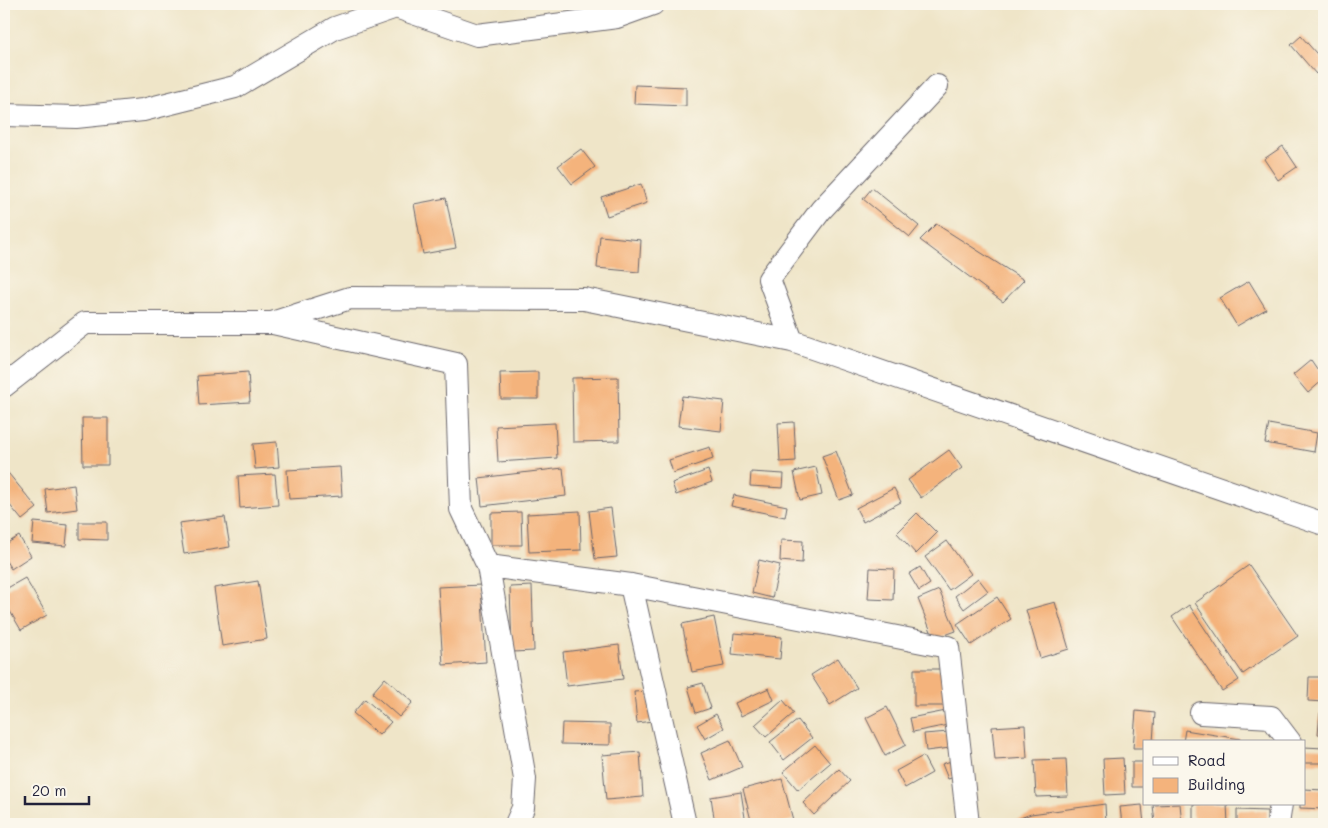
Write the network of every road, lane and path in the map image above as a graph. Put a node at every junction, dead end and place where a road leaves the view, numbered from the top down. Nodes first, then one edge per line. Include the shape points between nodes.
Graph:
1 (653, 4) edge
2 (937, 86) dead end
3 (4, 115) edge
4 (272, 323) junction
5 (792, 341) junction
6 (4, 386) edge
7 (1324, 524) edge
8 (488, 566) junction
9 (631, 586) junction
10 (1201, 713) dead end
11 (1289, 740) edge
12 (1281, 806) edge
13 (516, 824) edge
14 (685, 824) edge
15 (968, 824) edge
16 (1278, 824) edge

1 - 3 street via 617,17 477,35 396,7 335,28 235,87 143,110 76,117
2 - 5 street via 820,210 768,280
4 - 5 street via 350,298 584,299
4 - 6 street via 85,323
4 - 8 street via 456,364 461,509
5 - 7 street
8 - 9 street
8 - 13 street via 525,779 523,808
9 - 14 street
9 - 15 street via 948,647
10 - 11 street via 1271,716
12 - 16 street

